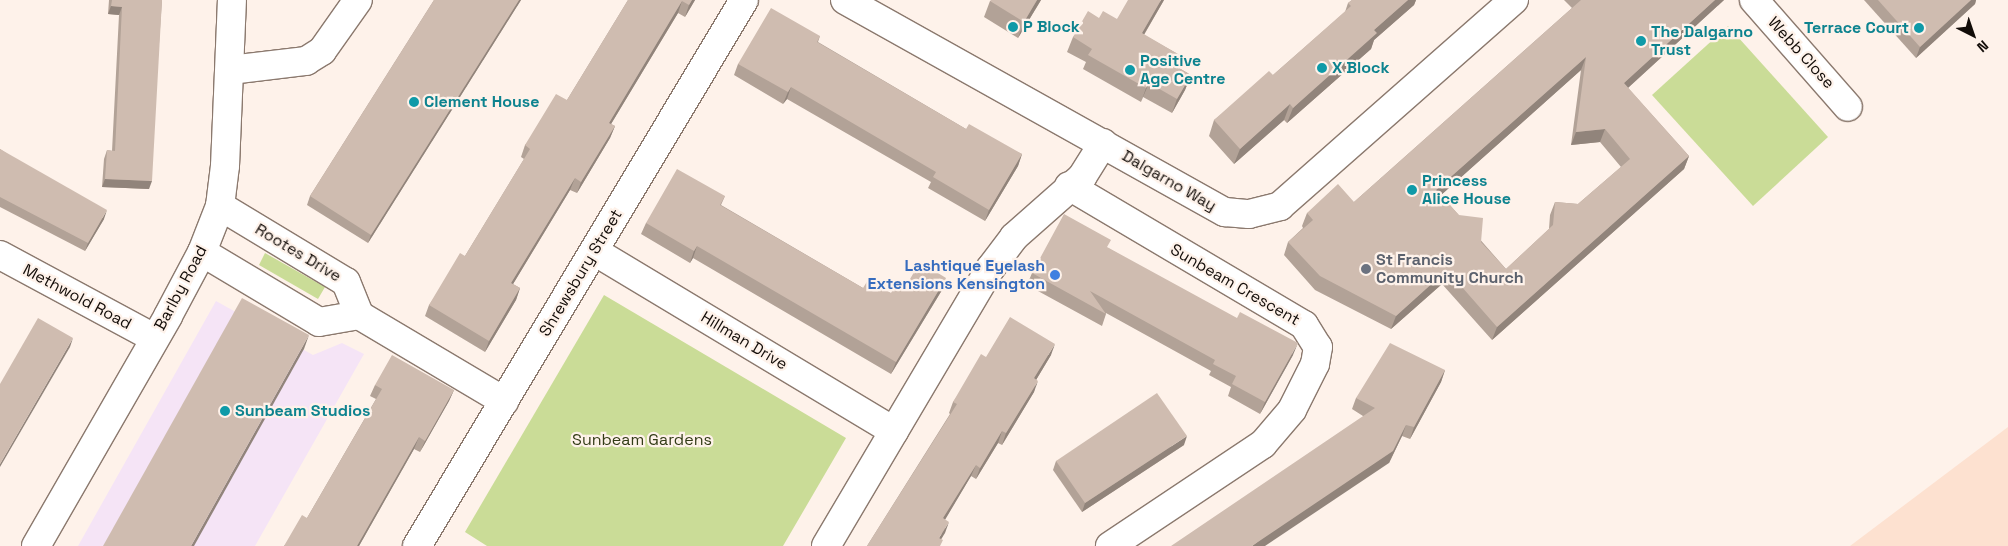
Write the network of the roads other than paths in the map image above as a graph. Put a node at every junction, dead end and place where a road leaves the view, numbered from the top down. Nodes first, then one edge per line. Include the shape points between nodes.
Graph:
1 (232, 0) edge
2 (358, 0) edge
3 (744, 0) edge
4 (845, 0) edge
5 (1514, 0) edge
6 (1754, 0) edge
7 (230, 70) junction
8 (1848, 106) dead end
9 (1103, 143) junction
10 (1068, 186) junction
11 (220, 206) junction
12 (594, 251) junction
13 (202, 252) junction
14 (0, 255) edge
15 (359, 315) junction
16 (154, 338) junction
17 (504, 400) junction
18 (894, 431) junction
19 (36, 546) edge
20 (417, 546) edge
21 (826, 546) edge
22 (1110, 546) edge

1 - 7 street, Barlby Road
2 - 7 street via 322,51 306,61
3 - 12 street, Shrewsbury Street
4 - 9 street, Dalgarno Way
5 - 9 street, Dalgarno Way via 1280,206 1248,214 1225,212
6 - 8 street, Webb Close
7 - 11 street, Barlby Road
9 - 10 street via 1082,177
10 - 18 street via 1014,237 990,269
10 - 22 street, Sunbeam Crescent via 1304,325 1318,347 1315,364 1292,410 1263,444
11 - 13 street, Barlby Road
11 - 15 street, Rootes Drive via 346,282
12 - 17 street, Shrewsbury Street
12 - 18 street, Hillman Drive
13 - 15 street via 318,322
13 - 16 street, Barlby Road
14 - 16 street, Methwold Road
15 - 17 street
16 - 19 street, Barlby Road
17 - 20 street, Shrewsbury Street
18 - 21 street

